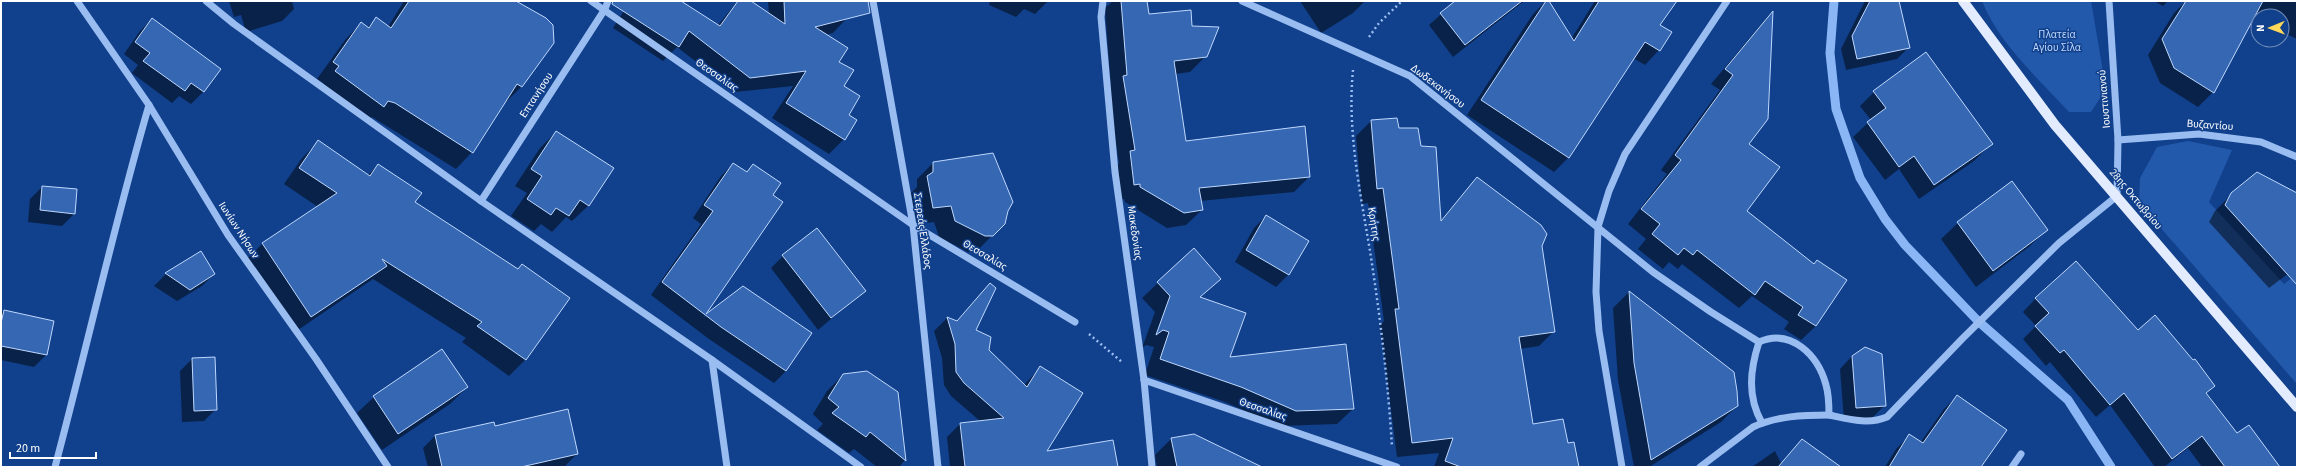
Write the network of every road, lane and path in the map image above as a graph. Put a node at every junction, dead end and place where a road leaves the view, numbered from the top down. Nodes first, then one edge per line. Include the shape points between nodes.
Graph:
1 (77, 1) edge
2 (206, 1) edge
3 (591, 1) edge
4 (608, 1) edge
5 (872, 1) edge
6 (1102, 1) edge
7 (1242, 1) edge
8 (1402, 1) edge
9 (1727, 1) edge
10 (1963, 1) edge
11 (2109, 1) edge
12 (605, 10) junction
13 (1358, 52) junction
14 (149, 106) junction
15 (2118, 140) junction
16 (2297, 157) edge
17 (2117, 196) junction
18 (481, 201) junction
19 (913, 225) junction
20 (1598, 227) junction
21 (1075, 322) joint
22 (1759, 342) junction
23 (712, 360) junction
24 (1144, 380) junction
25 (2297, 407) edge
26 (1829, 415) junction
27 (1762, 423) junction
28 (2021, 454) dead end
29 (1395, 466) edge
30 (55, 467) edge
31 (388, 467) edge
32 (727, 467) edge
33 (861, 467) edge
34 (938, 467) edge
35 (1152, 467) edge
36 (1622, 467) edge
37 (1700, 467) edge
38 (2012, 467) edge

1 - 14 street, Ιωνίων Νήσων
2 - 18 street via 234,24
3 - 12 street, Θεσσαλίας
4 - 12 street, Επτανήσου
5 - 19 street, Στερεάς Ελλάδος
6 - 24 street, Μακεδονίας via 1101,17 1116,172
7 - 13 street, Δωδεκανήσου
8 - 13 path, Κρήτης via 1379,23
9 - 20 street via 1626,154 1609,191
10 - 17 main road, 28ης Οκτωβρίου via 2055,125
11 - 15 street, Ιουστινιανού
12 - 18 street, Επτανήσου
12 - 19 street, Θεσσαλίας
13 - 20 street, Δωδεκανήσου via 1410,76
13 - 29 path, Κρήτης via 1352,78 1353,139 1373,273
14 - 30 street via 122,197 89,339
14 - 31 street, Ιωνίων Νήσων via 228,235 316,359
15 - 16 street, Βυζαντίου via 2167,135 2218,135 2261,142
15 - 17 street, Ιουστινιανού
17 - 25 main road, 28ης Οκτωβρίου
17 - 26 street via 2060,243 1887,417 1878,421 1865,421
18 - 23 street
19 - 21 street, Θεσσαλίας
19 - 34 street, Στερεάς Ελλάδος
20 - 22 street, Δωδεκανήσου via 1653,272
20 - 36 street via 1596,292 1599,331
21 - 24 path
22 - 26 street via 1769,338 1792,340 1809,351 1826,384
22 - 27 street via 1753,360 1752,397 1753,408
23 - 32 street
23 - 33 street
24 - 29 street, Θεσσαλίας
24 - 35 street, Μακεδονίας
26 - 27 street via 1796,416
27 - 37 street via 1753,426
28 - 38 street

